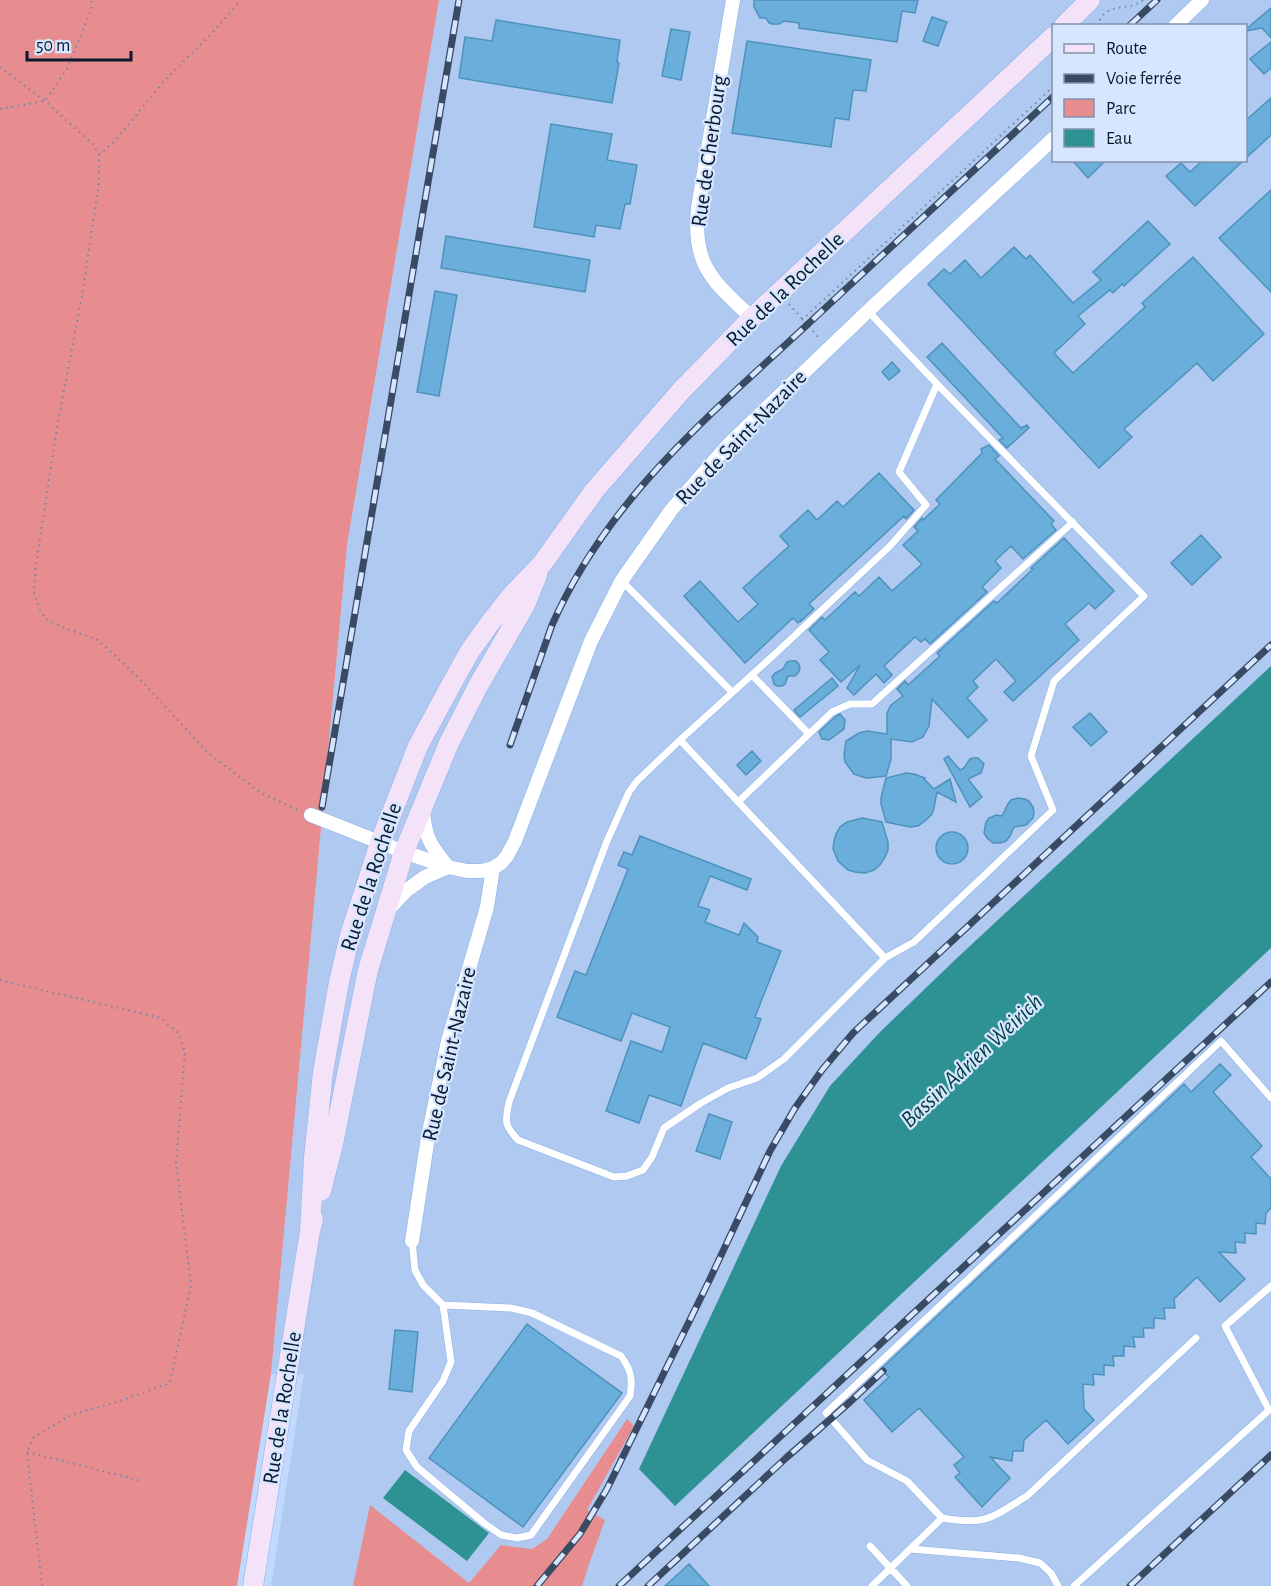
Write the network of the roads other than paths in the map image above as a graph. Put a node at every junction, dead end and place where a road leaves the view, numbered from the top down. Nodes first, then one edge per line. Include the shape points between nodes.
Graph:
1 (732, 0) edge
2 (1090, 0) edge
3 (1202, 0) edge
4 (1066, 24) edge
5 (1177, 24) edge
6 (1052, 37) edge
7 (1052, 139) edge
8 (868, 311) junction
9 (752, 318) junction
10 (937, 384) junction
11 (1073, 522) junction
12 (542, 564) junction
13 (622, 580) junction
14 (752, 675) junction
15 (732, 692) junction
16 (809, 734) junction
17 (680, 740) junction
18 (738, 802) junction
19 (422, 805) junction
20 (311, 815) road end
21 (380, 843) junction
22 (404, 852) junction
23 (448, 867) junction
24 (493, 868) junction
25 (384, 915) junction
26 (885, 958) junction
27 (1271, 1098) edge
28 (310, 1231) junction
29 (412, 1241) joint
30 (1271, 1286) edge
31 (443, 1305) junction
32 (1196, 1338) dead end
33 (1270, 1409) edge
34 (942, 1518) junction
35 (870, 1546) dead end
36 (910, 1549) junction
37 (891, 1568) junction
38 (254, 1586) edge
39 (872, 1586) edge
40 (907, 1586) edge
41 (1058, 1586) edge
42 (1074, 1586) edge

1 - 9 street, Rue de Cherbourg via 696,228 699,252 708,272
2 - 4 main road
3 - 5 street
6 - 9 main road, Rue de la Rochelle
7 - 8 street, Rue de Saint-Nazaire
8 - 10 lane
8 - 13 street, Rue de Saint-Nazaire via 728,445 672,509
9 - 12 main road, Rue de la Rochelle via 611,470
10 - 11 lane
10 - 14 lane via 899,472 926,506 890,546
11 - 16 lane via 872,704 850,704 832,712
11 - 26 lane via 1144,596 1054,681 1031,756 1053,810 914,942
12 - 19 main road, Rue de la Rochelle via 525,605 449,743
12 - 21 main road, Rue de la Rochelle via 513,594 470,651 418,746
13 - 15 lane
13 - 24 street, Rue de Saint-Nazaire via 591,641 515,841 507,856
14 - 15 lane
14 - 16 lane
15 - 17 lane
16 - 18 lane
17 - 18 lane
17 - 26 lane via 629,792 608,841 509,1102 506,1120 513,1135 614,1177 643,1170 664,1128 701,1103 757,1078 784,1059
18 - 26 lane
19 - 22 main road, Rue de la Rochelle
19 - 23 street via 429,843
20 - 21 street
21 - 22 street
21 - 28 main road, Rue de la Rochelle via 350,935 331,1022 314,1156
22 - 23 street
22 - 25 main road, Rue de la Rochelle
23 - 24 street via 481,872
23 - 25 street via 406,890
24 - 29 street, Rue de Saint-Nazaire via 487,906 448,1041
25 - 28 main road, Rue de la Rochelle via 368,970 333,1144
27 - 34 lane via 1221,1041 826,1413 867,1460 907,1480
28 - 38 main road, Rue de la Rochelle
29 - 31 lane via 415,1269 423,1285
30 - 33 lane via 1225,1326
31 - 31 lane via 451,1362 443,1381 409,1431 406,1450 417,1467 501,1535 531,1535 630,1396 629,1368 621,1356 532,1313 511,1308
32 - 34 lane via 1027,1496 982,1520
33 - 42 lane
34 - 36 lane
35 - 37 lane
36 - 37 lane
36 - 41 lane via 1040,1563
37 - 39 lane
37 - 40 lane

